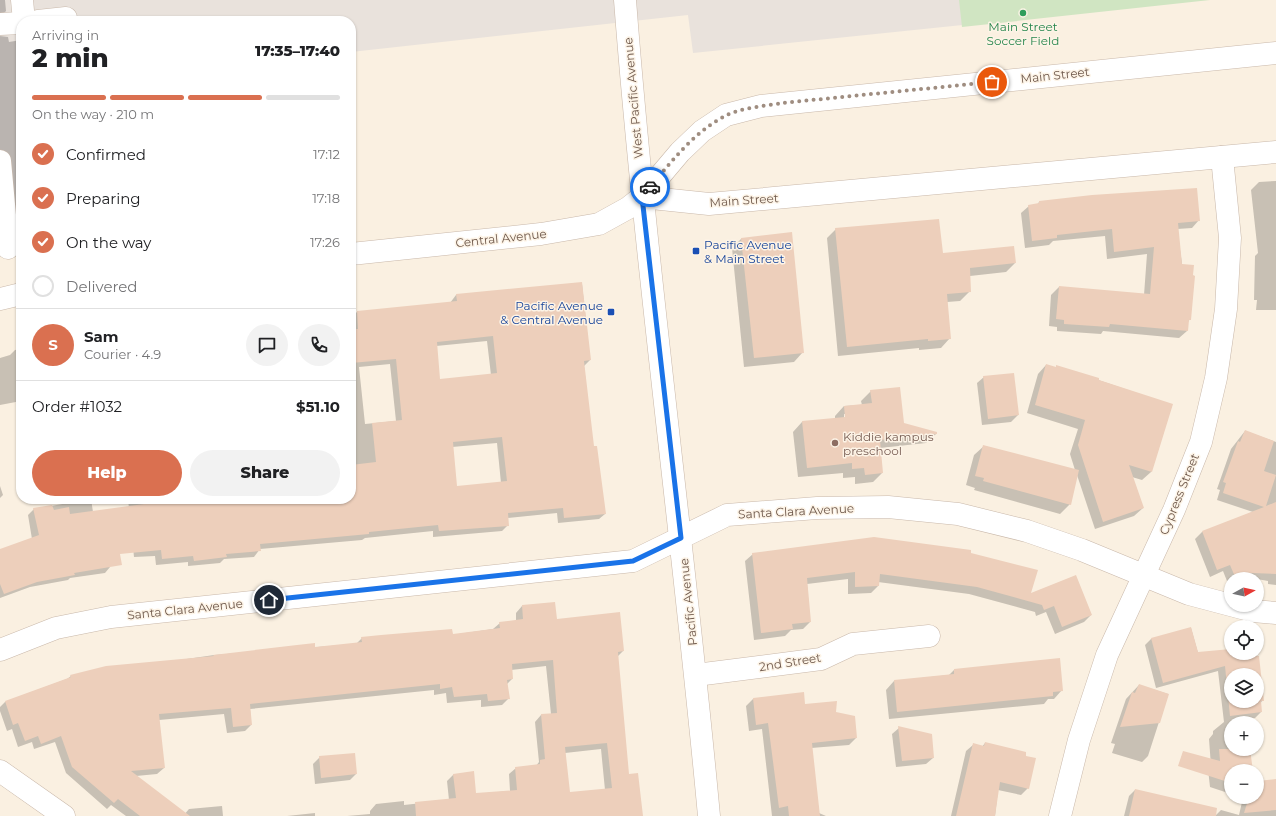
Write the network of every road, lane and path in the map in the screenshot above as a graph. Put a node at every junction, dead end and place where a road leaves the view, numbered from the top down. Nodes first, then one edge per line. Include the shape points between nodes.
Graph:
1 (22, 0) edge
2 (625, 0) edge
3 (66, 13) edge
4 (24, 16) edge
5 (56, 16) edge
6 (16, 23) edge
7 (0, 24) edge
8 (1276, 54) edge
9 (1276, 152) edge
10 (1222, 157) junction
11 (0, 162) edge
12 (642, 197) junction
13 (10, 247) edge
14 (356, 253) edge
15 (16, 295) edge
16 (0, 299) edge
17 (681, 538) junction
18 (1144, 576) junction
19 (1276, 613) edge
20 (928, 636) dead end
21 (0, 650) edge
22 (696, 675) junction
23 (0, 771) edge
24 (64, 816) edge
25 (709, 816) edge
26 (1060, 816) edge

1 - 4 street
2 - 12 street, West Pacific Avenue
3 - 5 street
6 - 7 street
8 - 12 street, Main Street via 761,106 726,115 702,131 680,152
9 - 10 street, Main Street
10 - 12 street, Main Street via 709,204
10 - 18 street, Cypress Street via 1230,238 1226,309 1216,378 1201,442
11 - 13 street
12 - 14 street, Central Avenue via 599,224 542,234
12 - 17 street, Pacific Avenue
15 - 16 street
17 - 18 street, Santa Clara Avenue via 727,515 817,508 888,508 958,514 1027,531 1082,550
17 - 21 street, Santa Clara Avenue via 633,561 111,617 56,628
17 - 22 street, Pacific Avenue
18 - 19 street, Santa Clara Avenue via 1190,594 1253,611
18 - 26 street, Cypress Street via 1107,655 1079,740
20 - 22 street, 2nd Street via 853,644 821,659
22 - 25 street, Pacific Avenue
23 - 24 street

